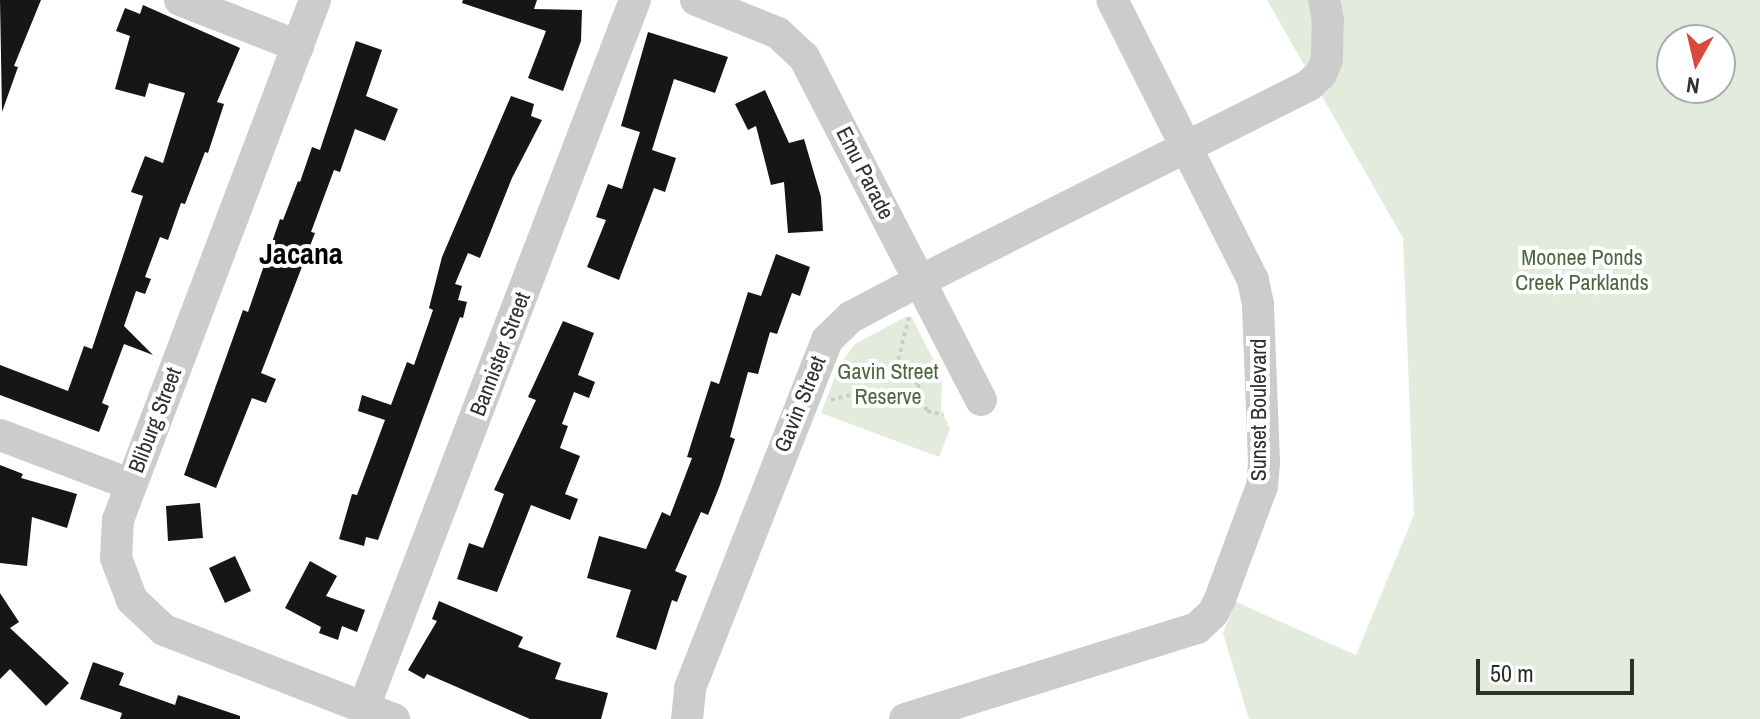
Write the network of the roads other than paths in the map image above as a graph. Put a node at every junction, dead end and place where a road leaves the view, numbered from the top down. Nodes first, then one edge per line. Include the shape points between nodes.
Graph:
1 (180, 0) edge
2 (315, 0) edge
3 (635, 0) edge
4 (696, 0) edge
5 (1112, 0) edge
6 (1324, 0) edge
7 (298, 46) junction
8 (1186, 146) junction
9 (915, 296) junction
10 (981, 400) dead end
11 (0, 435) edge
12 (130, 484) junction
13 (364, 707) junction
14 (394, 719) edge
15 (687, 719) edge
16 (905, 719) edge

1 - 7 street
2 - 7 street, Bliburg Street
3 - 13 street, Bannister Street
4 - 9 street, Emu Parade via 778,33 804,57
5 - 8 street, Sunset Boulevard
6 - 8 street, Gavin Street via 1329,43 1321,74 1309,85
7 - 12 street, Bliburg Street
8 - 9 street, Gavin Street
8 - 16 street, Sunset Boulevard via 1249,268 1258,304 1264,474 1220,599 1205,623 1186,632
9 - 10 street, Emu Parade
9 - 15 street, Gavin Street via 851,317 818,354 690,688
11 - 12 street
12 - 13 street, Bliburg Street via 118,520 116,558 132,600 148,618 185,640
13 - 14 street

